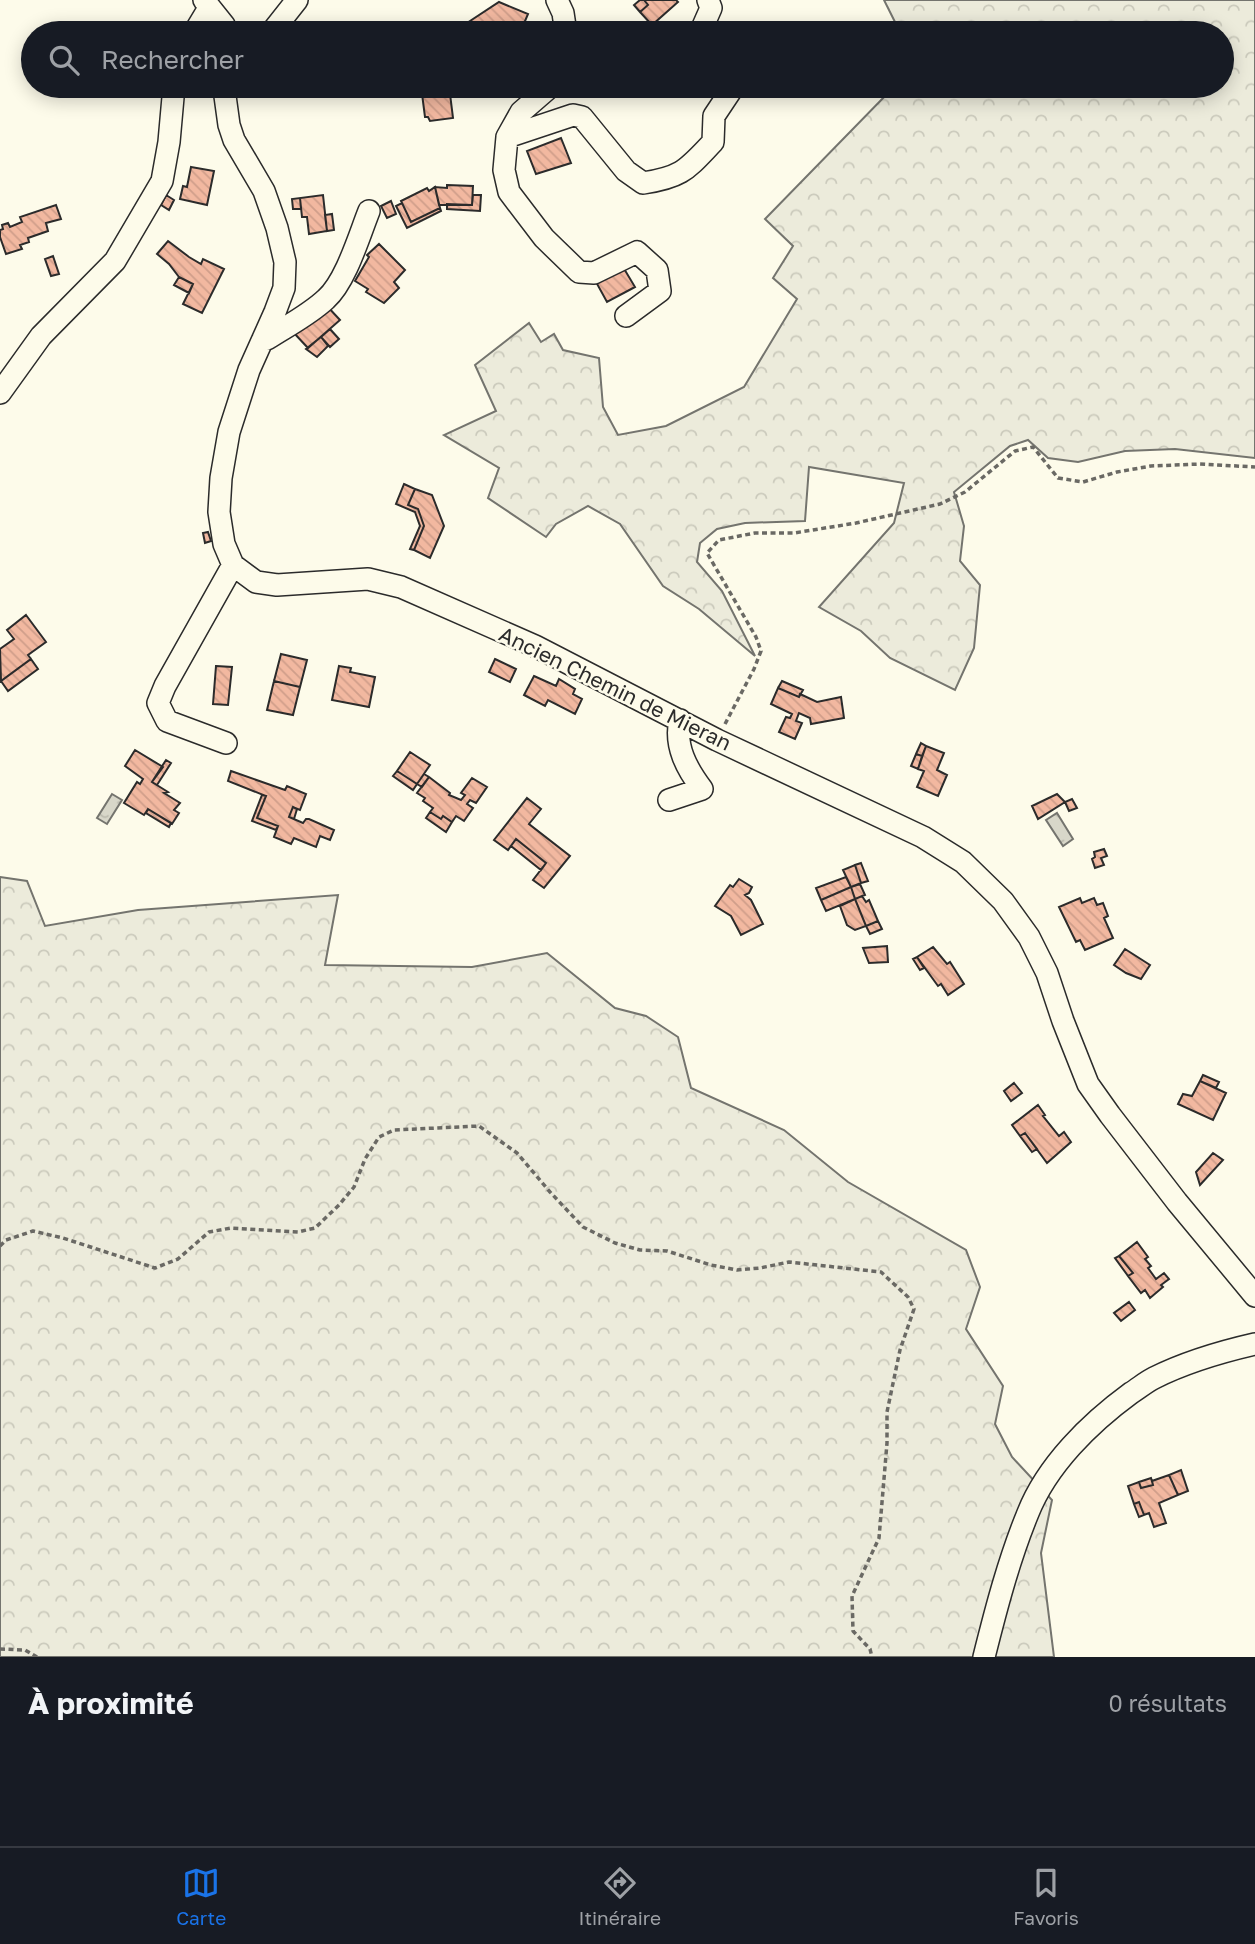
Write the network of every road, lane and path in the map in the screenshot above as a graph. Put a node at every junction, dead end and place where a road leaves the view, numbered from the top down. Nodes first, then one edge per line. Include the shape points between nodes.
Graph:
1 (297, 0) edge
2 (557, 0) edge
3 (708, 0) edge
4 (207, 4) edge
5 (199, 21) edge
6 (221, 21) edge
7 (280, 21) edge
8 (564, 21) edge
9 (705, 21) edge
10 (173, 98) edge
11 (225, 98) edge
12 (537, 98) edge
13 (726, 98) edge
14 (507, 137) junction
15 (369, 211) dead end
16 (626, 316) dead end
17 (263, 339) junction
18 (0, 393) edge
19 (1255, 467) edge
20 (233, 565) junction
21 (680, 720) junction
22 (717, 740) junction
23 (226, 743) dead end
24 (669, 800) dead end
25 (0, 1246) edge
26 (1255, 1296) edge
27 (1255, 1344) edge
28 (0, 1648) edge
29 (37, 1657) edge
30 (873, 1657) edge
31 (984, 1657) edge

1 - 7 street
2 - 8 street
3 - 9 street via 711,8
4 - 5 street
4 - 6 street
10 - 18 street via 162,181 115,261 41,336
11 - 17 street via 234,140 264,191 285,262 284,288
12 - 14 street via 521,112
13 - 14 street via 714,116 713,142 685,171 664,180 643,183 626,171 582,117 573,115
14 - 16 street via 504,170 509,192 544,238 579,272 594,273 637,252 657,270 660,291
15 - 17 street via 333,292 319,306
17 - 20 street via 229,432 221,478 219,512
19 - 22 path via 1151,466 1083,482 1058,478 1032,447 1015,451 965,492 940,504 856,523 719,540 708,553 761,651
20 - 21 street, Ancien Chemin de Mieran via 256,582 276,585 368,579 401,587 535,646
20 - 23 street via 158,704 167,721
21 - 22 street, Ancien Chemin de Mieran
21 - 24 street via 677,732 686,767 702,789
22 - 26 street, Ancien Chemin de Mieran via 923,837 963,862 1003,901 1047,973 1088,1084
25 - 30 path via 33,1231 155,1268 178,1259 209,1232 315,1228 354,1187 379,1137 394,1130 478,1126 517,1153 583,1227 615,1243 737,1270 789,1262 881,1272 899,1286 914,1310 887,1412 879,1538 852,1596 852,1631
27 - 31 street via 1151,1379 1091,1426 1055,1464 1028,1511
28 - 29 path via 25,1650

